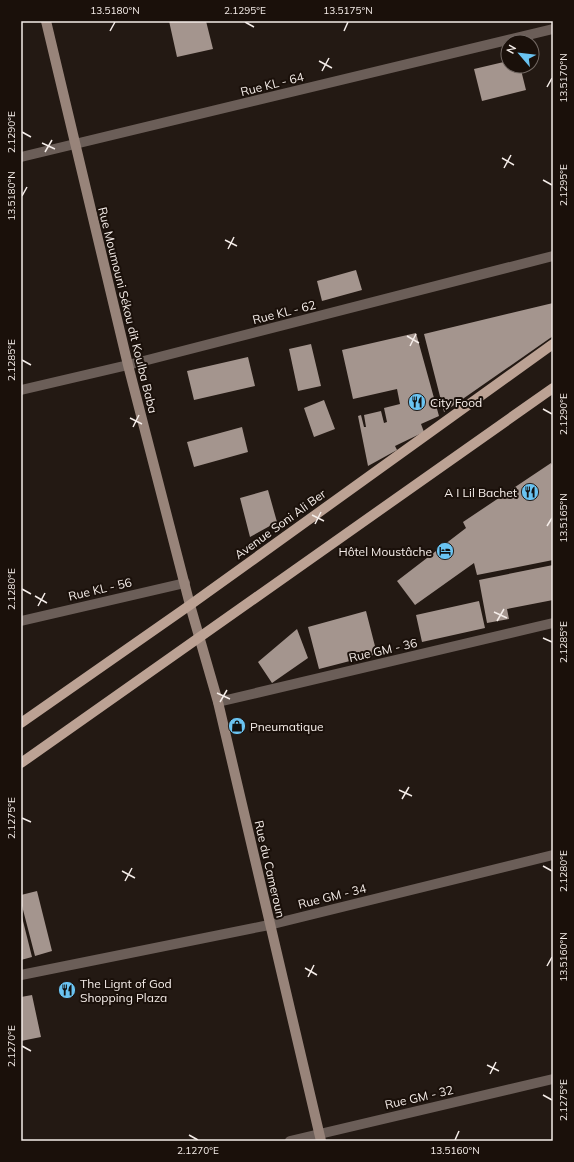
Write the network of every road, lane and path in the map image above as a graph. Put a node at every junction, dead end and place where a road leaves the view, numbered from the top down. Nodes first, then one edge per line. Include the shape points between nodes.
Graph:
1 (46, 21) edge
2 (553, 29) edge
3 (74, 145) junction
4 (21, 157) edge
5 (553, 256) edge
6 (553, 344) edge
7 (128, 365) junction
8 (553, 388) edge
9 (21, 390) edge
10 (185, 583) junction
11 (190, 605) junction
12 (21, 621) edge
13 (553, 623) edge
14 (199, 637) junction
15 (218, 702) junction
16 (21, 723) edge
17 (21, 763) edge
18 (553, 855) edge
19 (269, 925) junction
20 (21, 975) edge
21 (553, 1079) edge
22 (320, 1138) edge
23 (290, 1141) edge

1 - 3 street, Rue Moumouni Sékou dit Koulba Baba
2 - 3 street, Rue KL - 64
3 - 4 street, Rue KL - 64
3 - 7 street, Rue Moumouni Sékou dit Koulba Baba
5 - 7 street, Rue KL - 62
6 - 11 main road, Avenue Soni Ali Ber
7 - 9 street, Rue KL - 62
7 - 10 street, Rue Moumouni Sékou dit Koulba Baba
8 - 14 main road
10 - 11 street, Rue Moumouni Sékou dit Koulba Baba
10 - 12 street, Rue KL - 56
11 - 14 street, Rue du Cameroun
11 - 16 main road, Avenue Soni Ali Ber
13 - 15 street, Rue GM - 36
14 - 15 street, Rue du Cameroun
14 - 17 main road
15 - 19 street, Rue du Cameroun
18 - 19 street, Rue GM - 34
19 - 20 street, Rue GM - 34
19 - 22 street, Rue du Cameroun
21 - 22 street, Rue GM - 32
22 - 23 street, Rue GM - 32

